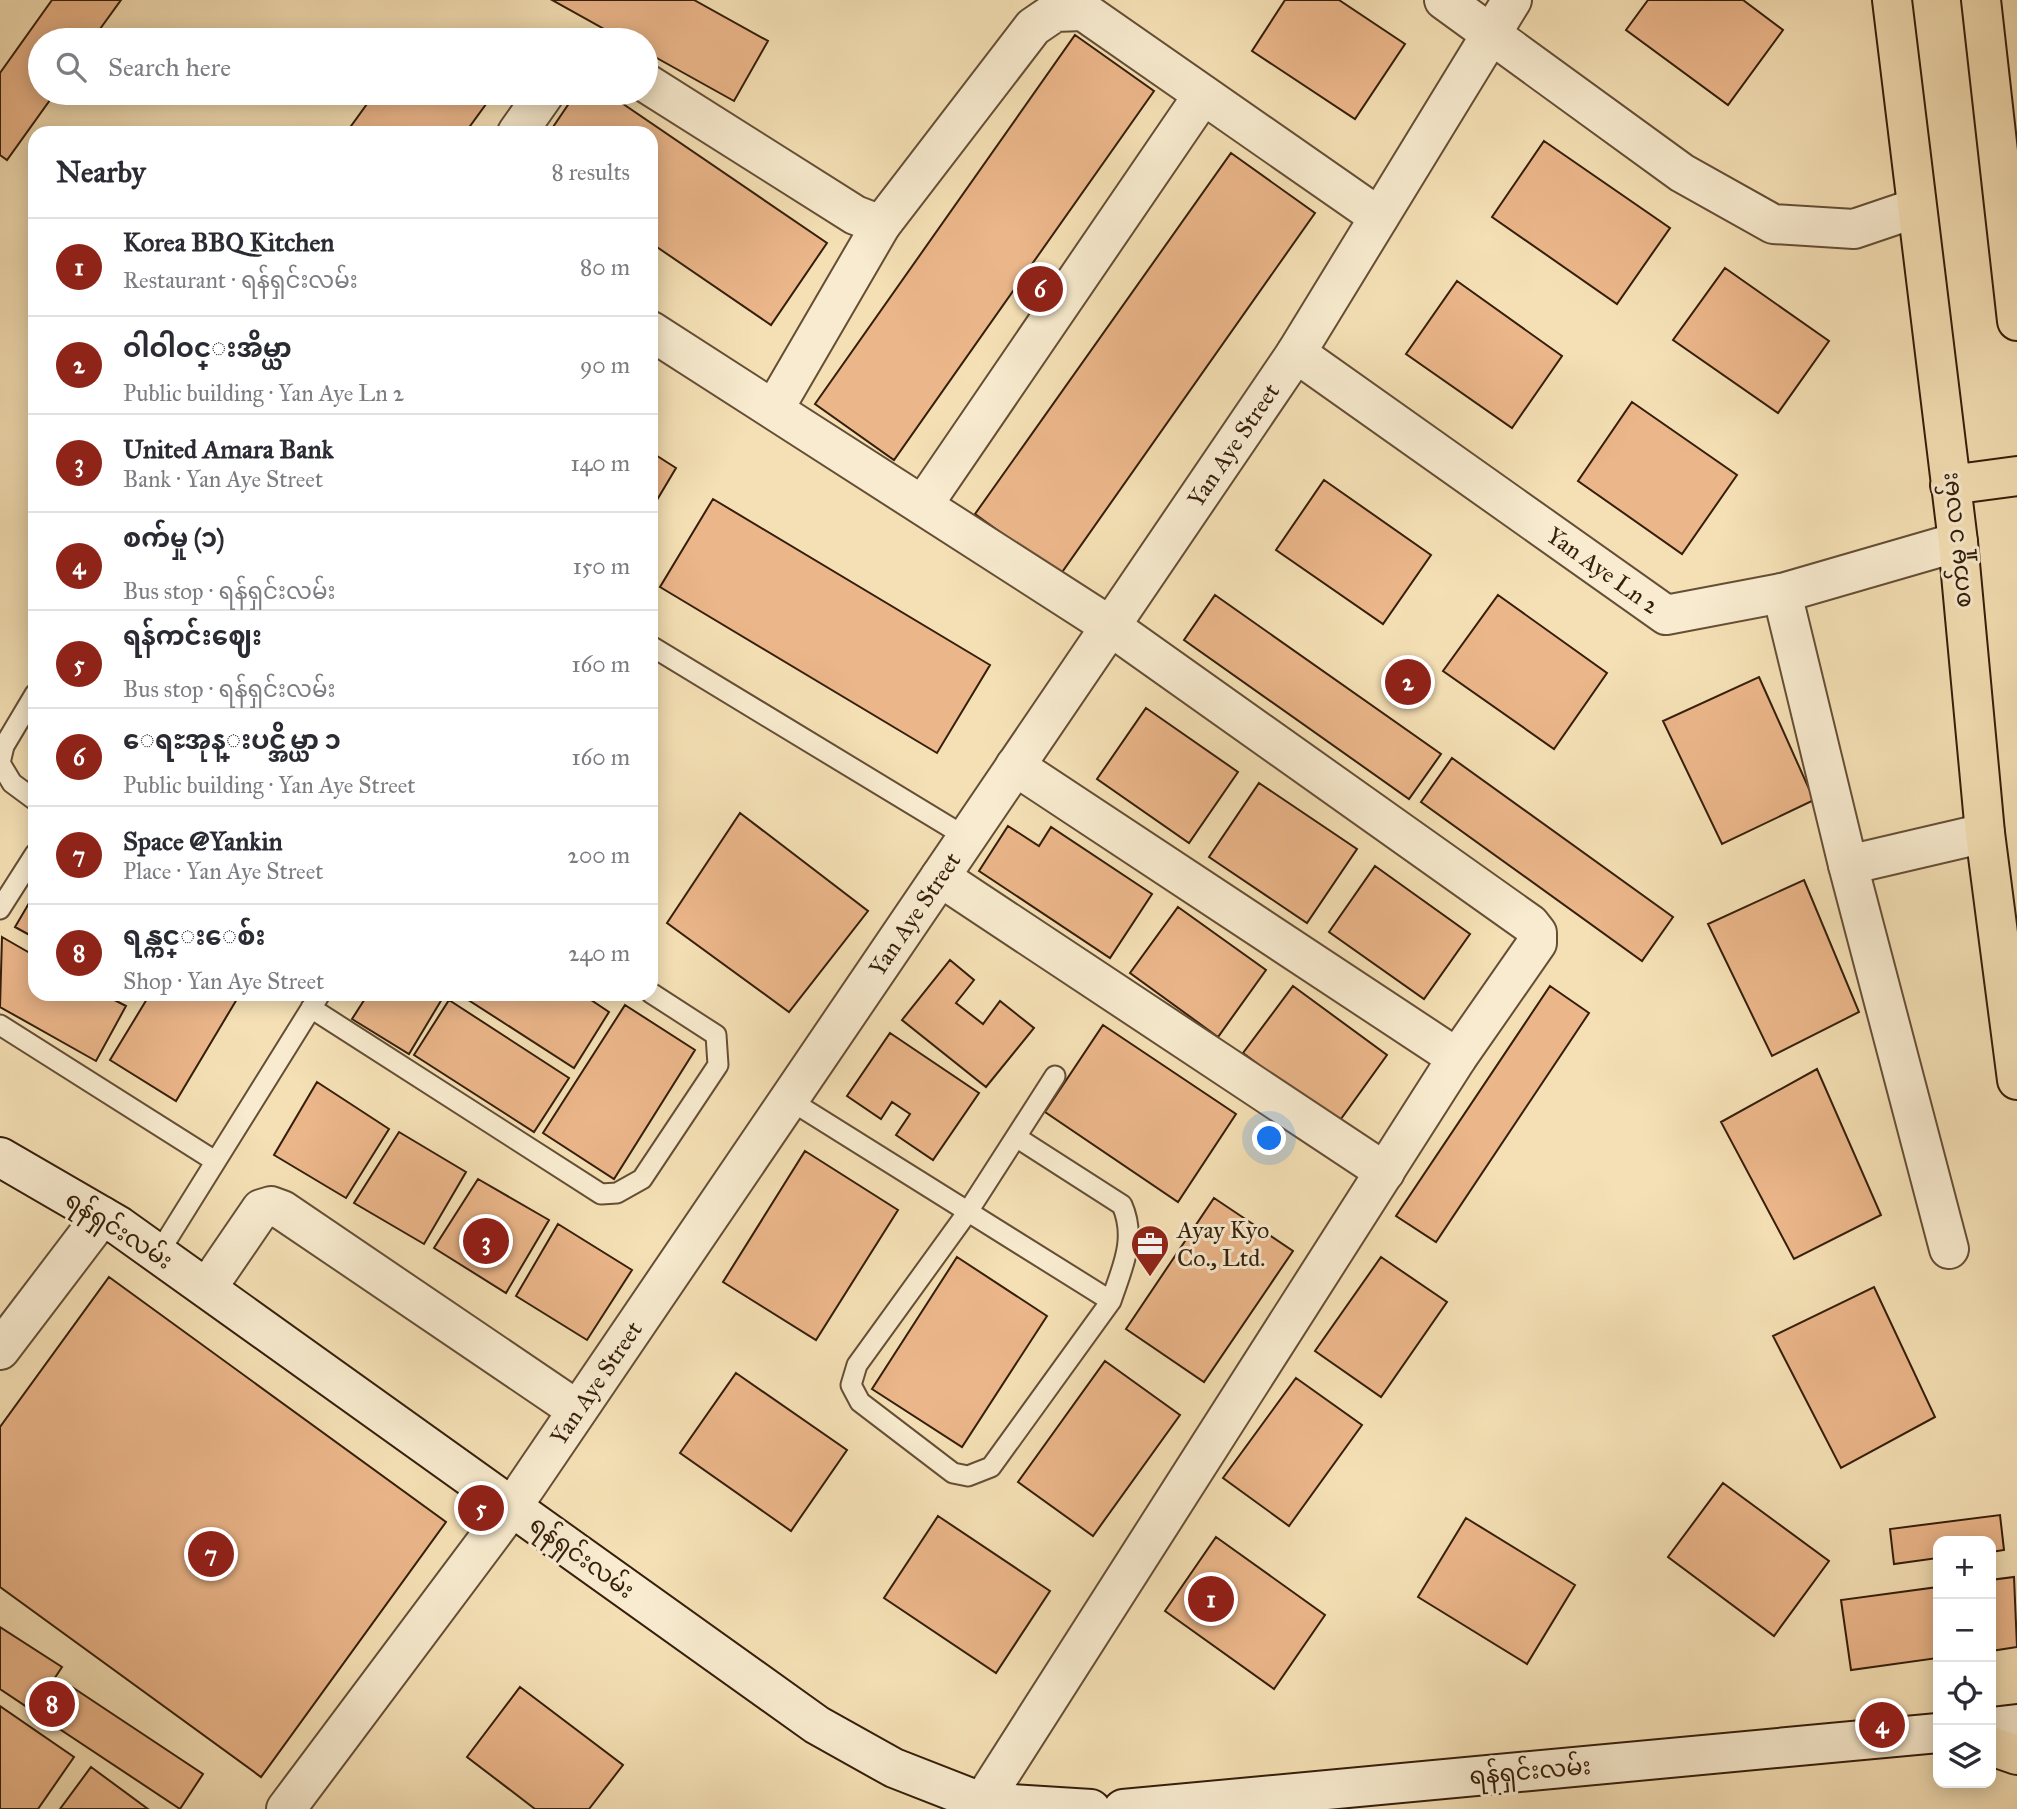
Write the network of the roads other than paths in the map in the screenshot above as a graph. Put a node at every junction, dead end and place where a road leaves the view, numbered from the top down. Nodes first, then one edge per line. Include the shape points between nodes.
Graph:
1 (1444, 0) edge
2 (1513, 0) edge
3 (1893, 0) edge
4 (1981, 0) edge
5 (1491, 33) junction
6 (658, 91) edge
7 (1203, 95) junction
8 (537, 105) edge
9 (522, 126) edge
10 (1916, 208) junction
11 (1379, 218) junction
12 (881, 225) junction
13 (2017, 320) edge
14 (658, 335) edge
15 (1296, 353) junction
16 (774, 409) junction
17 (2017, 476) edge
18 (1950, 485) junction
19 (923, 505) junction
20 (1958, 542) junction
21 (1782, 593) junction
22 (1110, 626) junction
23 (658, 650) edge
24 (28, 706) edge
25 (1015, 766) junction
26 (28, 795) edge
27 (1985, 833) junction
28 (966, 837) junction
29 (28, 865) edge
30 (1848, 865) junction
31 (940, 877) junction
32 (2006, 904) edge
33 (0, 909) edge
34 (658, 998) edge
35 (315, 1001) edge
36 (0, 1025) edge
37 (1457, 1058) junction
38 (1055, 1076) dead end
39 (2017, 1080) edge
40 (788, 1099) junction
41 (1016, 1137) junction
42 (0, 1157) edge
43 (215, 1161) junction
44 (1385, 1172) junction
45 (967, 1213) junction
46 (102, 1216) junction
47 (1949, 1249) dead end
48 (158, 1254) junction
49 (207, 1288) junction
50 (1111, 1301) junction
51 (0, 1350) edge
52 (577, 1410) junction
53 (512, 1507) junction
54 (2017, 1724) edge
55 (1996, 1726) edge
56 (1933, 1733) edge
57 (1996, 1748) edge
58 (2017, 1755) edge
59 (980, 1805) edge
60 (286, 1809) edge
61 (1091, 1809) edge
62 (1123, 1809) edge

1 - 5 street
2 - 5 street, Yan Aye Street
3 - 10 main road, စက်မှု ၁ လမ်း
4 - 13 main road
5 - 10 street via 1682,173 1773,224 1854,229
5 - 11 street, Yan Aye Street
6 - 12 street via 855,215
7 - 11 street
7 - 12 street via 1083,11 1055,12 1033,27
7 - 19 street
8 - 9 street
10 - 18 main road, စက်မှု ၁ လမ်း
11 - 15 street, Yan Aye Street
12 - 16 street
14 - 16 street
15 - 21 street, Yan Aye Ln 2 via 1667,615
15 - 22 street, Yan Aye Street
16 - 19 street
17 - 18 main road
18 - 20 main road, စက်မှု ၁ လမ်း
19 - 22 street
20 - 21 street, Yan Aye Ln 2
20 - 27 main road, စက်မှု ၁ လမ်း
21 - 30 street
22 - 25 street, Yan Aye Street
22 - 37 street via 1530,924 1537,943
23 - 28 lane
24 - 26 lane via 4,746 1,763 12,783
25 - 28 street, Yan Aye Street
25 - 37 street
27 - 30 street
27 - 32 main road, စက်မှု ၁ လမ်း
28 - 31 street, Yan Aye Street
29 - 33 lane
30 - 47 street
31 - 40 street, Yan Aye Street
31 - 44 street
32 - 39 main road, စက်မှု ၁ လမ်း
34 - 35 lane via 716,1035 718,1065 642,1179 617,1193 601,1195
35 - 43 lane
36 - 43 lane
37 - 44 street
38 - 41 lane
40 - 45 lane
40 - 52 street, Yan Aye Street
41 - 45 lane
41 - 50 lane via 1122,1205 1130,1242
42 - 46 street, ရန်ရှင်းလမ်း
43 - 48 lane
44 - 59 street
45 - 50 lane
45 - 50 lane via 857,1365 851,1385 860,1402 953,1473 968,1476 991,1467
46 - 48 street, ရန်ရှင်းလမ်း
46 - 51 street
48 - 49 street, ရန်ရှင်းလမ်း
49 - 52 street via 261,1209 271,1206
49 - 53 street, ရန်ရှင်းလမ်း
52 - 53 street, Yan Aye Street
53 - 59 street, ရန်ရှင်းလမ်း via 817,1725 894,1768
53 - 60 street, Yan Aye Street
54 - 55 street
56 - 62 street, ရန်ရှင်းလမ်း
57 - 58 main road
59 - 61 street, ရန်ရှင်းလမ်း

